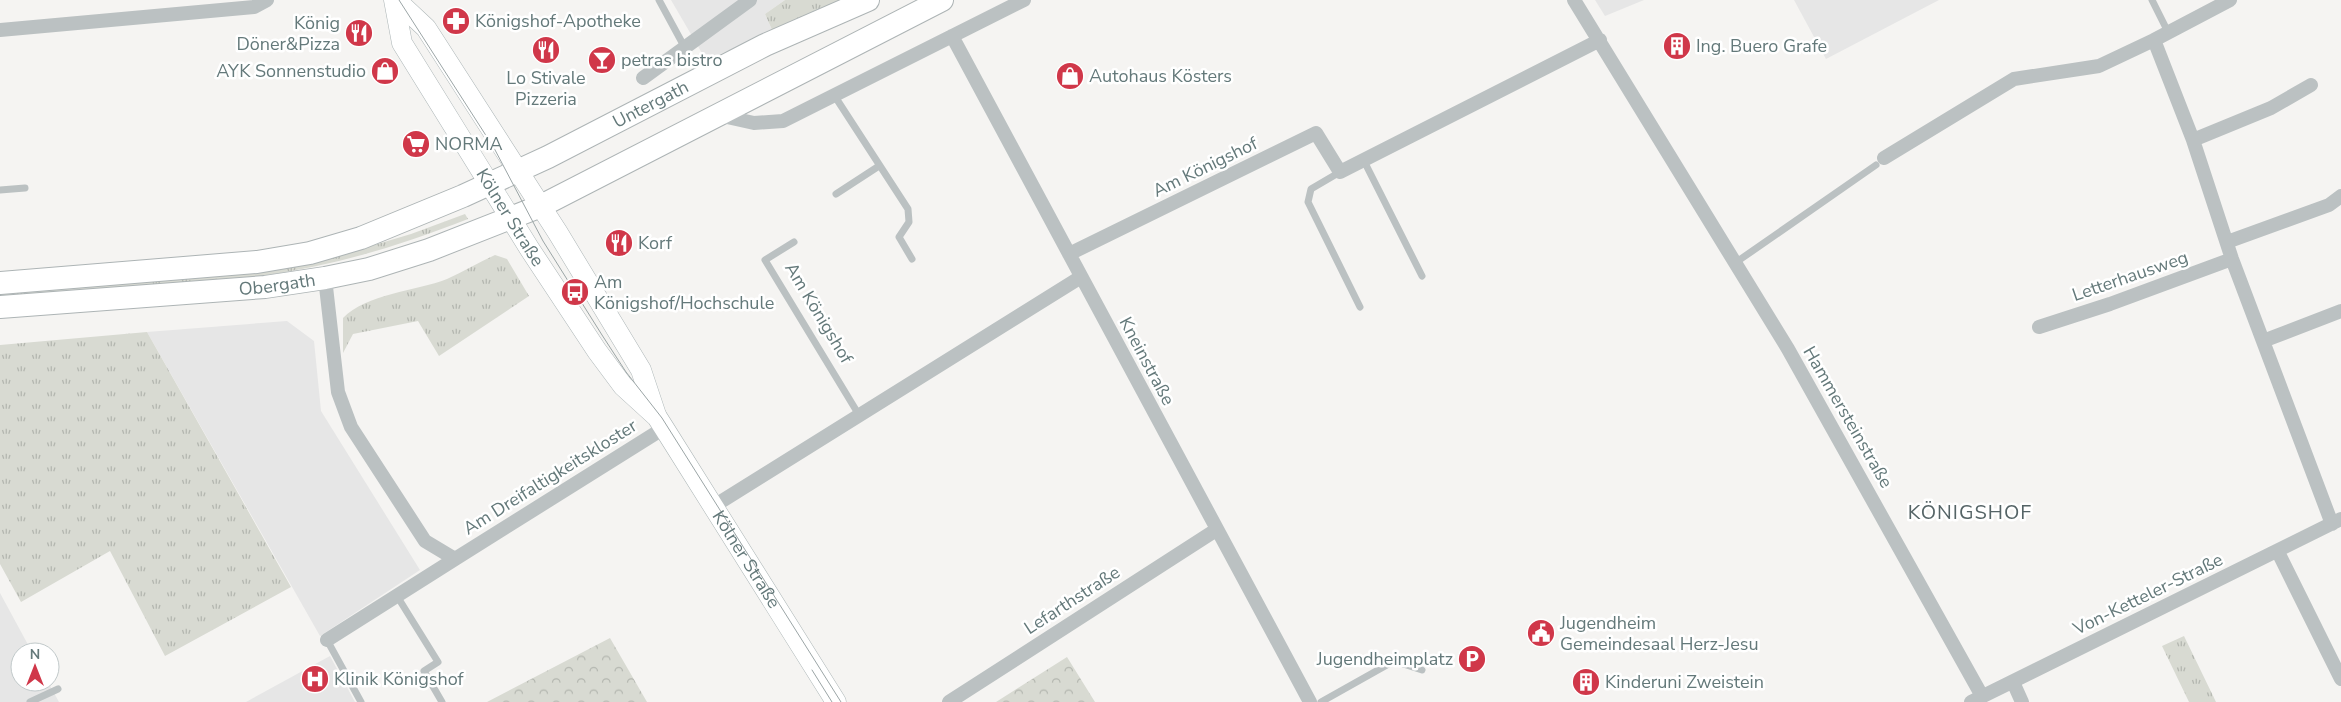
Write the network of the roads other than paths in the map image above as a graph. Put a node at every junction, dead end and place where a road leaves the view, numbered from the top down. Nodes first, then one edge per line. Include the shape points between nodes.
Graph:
1 (267, 0) edge
2 (395, 0) edge
3 (659, 0) edge
4 (750, 0) edge
5 (868, 0) edge
6 (1024, 0) edge
7 (1574, 0) edge
8 (2152, 0) edge
9 (2230, 0) edge
10 (937, 2) edge
11 (841, 7) edge
12 (0, 30) edge
13 (2168, 32) junction
14 (952, 36) junction
15 (1600, 40) junction
16 (2154, 40) junction
17 (685, 48) junction
18 (643, 78) dead end
19 (2311, 85) dead end
20 (834, 95) junction
21 (718, 115) junction
22 (2193, 140) junction
23 (1363, 159) junction
24 (1880, 162) joint
25 (879, 166) junction
26 (518, 170) junction
27 (1340, 172) junction
28 (490, 184) junction
29 (25, 188) dead end
30 (0, 190) edge
31 (836, 194) dead end
32 (2341, 196) edge
33 (541, 206) junction
34 (511, 219) junction
35 (794, 242) dead end
36 (2227, 242) junction
37 (1069, 254) junction
38 (912, 259) dead end
39 (2232, 259) junction
40 (1735, 263) junction
41 (1422, 276) dead end
42 (1081, 277) junction
43 (325, 278) junction
44 (0, 283) edge
45 (0, 307) edge
46 (1360, 307) dead end
47 (2341, 311) edge
48 (2039, 327) dead end
49 (2263, 341) junction
50 (859, 415) junction
51 (660, 422) junction
52 (714, 506) junction
53 (2336, 522) edge
54 (1216, 530) junction
55 (2278, 552) junction
56 (456, 559) junction
57 (397, 596) junction
58 (327, 640) joint
59 (1422, 670) dead end
60 (2341, 679) edge
61 (2013, 682) junction
62 (52, 692) edge
63 (1977, 699) edge
64 (30, 702) edge
65 (361, 702) edge
66 (442, 702) edge
67 (836, 702) edge
68 (949, 702) edge
69 (1310, 702) edge
70 (1320, 702) edge
71 (2022, 702) edge

1 - 12 street via 254,7
2 - 26 main road, Kölner Straße via 426,28
2 - 28 main road, Kölner Straße via 402,42
3 - 17 lane
4 - 17 street, Untergath
5 - 11 main road, Untergath
6 - 14 street
7 - 15 street, Hammersteinstraße
8 - 13 lane
9 - 13 street
10 - 21 main road
11 - 26 main road, Untergath
13 - 16 street
14 - 20 street
14 - 37 street, Kneinstraße
15 - 23 street
15 - 40 street, Hammersteinstraße
16 - 22 street
16 - 24 street via 2099,66 2014,79
17 - 18 street, Untergath
19 - 22 street via 2270,108
20 - 21 street via 783,120 754,123
20 - 25 lane
21 - 33 main road
22 - 36 street
23 - 27 street
23 - 41 lane
24 - 40 lane
25 - 31 lane
25 - 38 lane via 908,209 909,222 899,237
26 - 28 main road, Obergath
26 - 33 main road, Kölner Straße
27 - 37 street, Am Königshof via 1316,133
27 - 46 lane via 1311,189 1308,202
28 - 34 main road, Kölner Straße
28 - 44 main road, Obergath via 361,238 310,253 257,262
29 - 30 lane
32 - 36 street via 2329,205
33 - 34 main road, Obergath
33 - 51 main road, Kölner Straße via 641,370
34 - 43 main road, Obergath via 420,253
34 - 51 main road, Kölner Straße via 597,352 623,386
35 - 50 lane, Am Königshof via 765,260
36 - 39 street
37 - 42 street, Kneinstraße
39 - 48 street, Letterhausweg
39 - 49 street
40 - 63 street, Hammersteinstraße via 1849,456
42 - 50 street
42 - 54 street, Kneinstraße
43 - 45 main road, Obergath via 265,287
43 - 56 street, Am Dreifaltigkeitskloster via 338,392 351,427 425,541
47 - 49 street
49 - 53 street
50 - 52 street
51 - 52 main road, Kölner Straße
51 - 56 street, Am Dreifaltigkeitskloster
52 - 67 main road, Kölner Straße
53 - 55 street, Von-Ketteler-Straße
54 - 68 street, Lefarthstraße
54 - 69 street, Kneinstraße
55 - 60 street
55 - 61 street, Von-Ketteler-Straße
56 - 57 street, Am Dreifaltigkeitskloster
57 - 58 street, Am Dreifaltigkeitskloster
57 - 66 lane via 438,662 424,671
58 - 65 lane
59 - 70 lane via 1394,661
61 - 63 street, Von-Ketteler-Straße
61 - 71 street
62 - 64 lane

